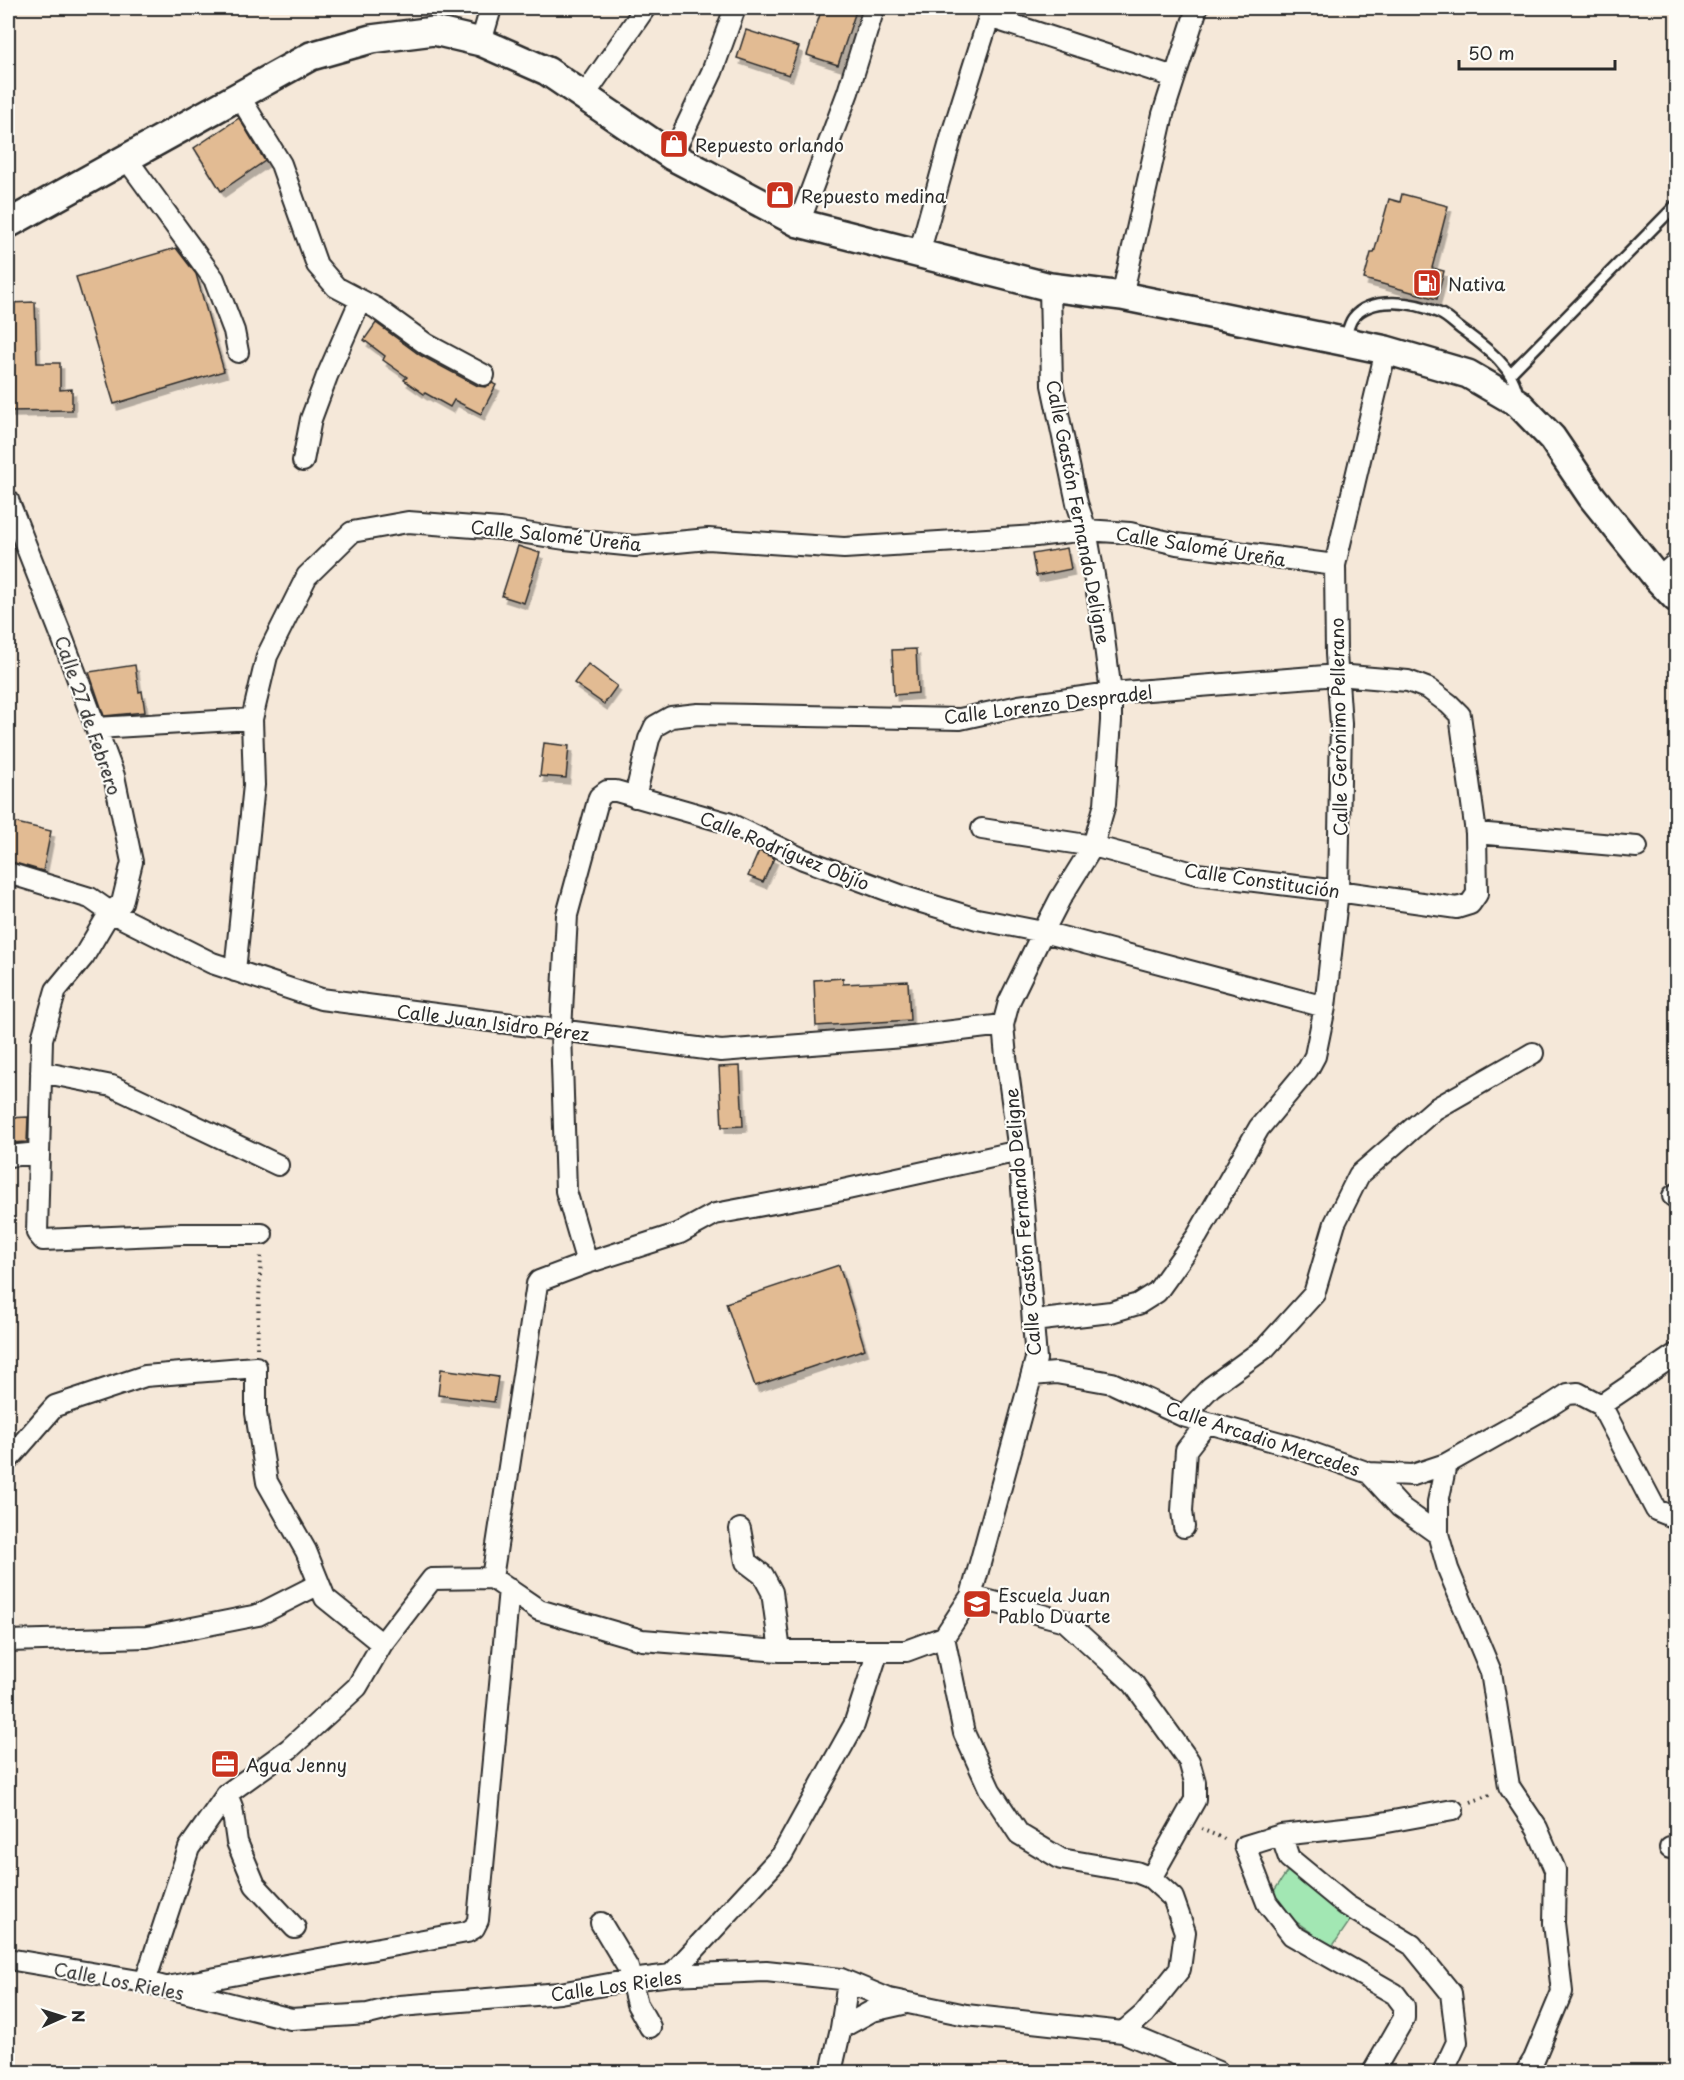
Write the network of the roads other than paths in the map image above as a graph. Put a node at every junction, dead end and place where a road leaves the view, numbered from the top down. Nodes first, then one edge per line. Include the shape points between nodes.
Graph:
1 (491, 8) edge
2 (645, 8) edge
3 (735, 8) edge
4 (874, 8) edge
5 (1197, 8) edge
6 (991, 12) edge
7 (481, 42) junction
8 (1174, 77) junction
9 (239, 96) junction
10 (584, 96) junction
11 (672, 156) junction
12 (126, 158) junction
13 (1676, 206) edge
14 (8, 224) edge
15 (800, 224) junction
16 (919, 254) junction
17 (1050, 287) junction
18 (1122, 296) junction
19 (360, 301) junction
20 (1344, 341) junction
21 (1386, 350) junction
22 (238, 352) dead end
23 (1510, 374) junction
24 (484, 375) dead end
25 (1518, 404) junction
26 (303, 461) dead end
27 (8, 500) edge
28 (1086, 530) junction
29 (1335, 565) junction
30 (1670, 580) edge
31 (1338, 675) junction
32 (1111, 693) junction
33 (252, 719) junction
34 (96, 728) junction
35 (635, 797) junction
36 (982, 829) dead end
37 (1476, 833) junction
38 (1093, 846) junction
39 (1637, 847) dead end
40 (8, 873) edge
41 (1338, 891) junction
42 (111, 912) junction
43 (1043, 933) junction
44 (235, 971) junction
45 (1325, 1007) junction
46 (1004, 1025) junction
47 (561, 1031) junction
48 (1533, 1053) dead end
49 (41, 1072) junction
50 (1019, 1151) junction
51 (39, 1153) junction
52 (8, 1156) edge
53 (278, 1165) dead end
54 (262, 1234) road end
55 (587, 1263) junction
56 (1034, 1321) junction
57 (1677, 1354) edge
58 (1032, 1375) junction
59 (1601, 1405) junction
60 (1183, 1416) junction
61 (1207, 1423) junction
62 (8, 1460) edge
63 (1446, 1464) junction
64 (1369, 1473) junction
65 (1677, 1518) edge
66 (1184, 1527) dead end
67 (740, 1530) dead end
68 (1438, 1534) junction
69 (492, 1578) junction
70 (319, 1584) junction
71 (509, 1589) junction
72 (971, 1596) junction
73 (944, 1637) junction
74 (8, 1641) edge
75 (382, 1644) junction
76 (780, 1651) junction
77 (878, 1651) junction
78 (227, 1794) junction
79 (1453, 1810) road end
80 (1281, 1835) junction
81 (1151, 1878) junction
82 (601, 1923) dead end
83 (295, 1928) dead end
84 (8, 1959) edge
85 (671, 1975) junction
86 (631, 1980) junction
87 (848, 1982) junction
88 (154, 1985) junction
89 (909, 2003) junction
90 (650, 2027) dead end
91 (841, 2028) junction
92 (1123, 2032) junction
93 (831, 2073) edge
94 (1218, 2073) edge
95 (1373, 2073) edge
96 (1443, 2073) edge
97 (1526, 2073) edge

1 - 7 street
2 - 10 street
3 - 11 street via 712,72
4 - 15 street
5 - 8 street
6 - 8 street
6 - 16 street
7 - 9 main road via 434,32 371,39 311,56
7 - 10 main road via 547,71
8 - 18 street
9 - 12 main road
9 - 19 street via 281,164 317,265 336,287
10 - 11 main road
11 - 15 main road
12 - 14 main road
12 - 22 street via 214,279
13 - 23 lane
15 - 16 main road
16 - 17 main road
17 - 18 main road
17 - 28 street, Calle Gastón Fernando Deligne via 1052,385
18 - 20 main road
19 - 24 street via 426,344
19 - 26 street via 315,408
20 - 21 main road
20 - 23 lane via 1352,318 1366,306 1390,302 1416,306 1440,313 1488,350
21 - 25 main road via 1468,374
21 - 29 street, Calle Gerónimo Pellerano
23 - 25 lane via 1517,388
25 - 30 main road via 1552,438 1592,497
27 - 34 street, Calle 27 de Febrero
28 - 29 street, Calle Salomé Ureña
28 - 32 street, Calle Gastón Fernando Deligne
28 - 33 street, Calle Salomé Ureña via 844,548 708,539 635,546 408,522 352,532 307,576 267,656
29 - 31 street, Calle Gerónimo Pellerano
31 - 32 street, Calle Lorenzo Despradel
31 - 37 street, Calle Lorenzo Despradel via 1408,681 1429,689 1460,716
31 - 41 street, Calle Gerónimo Pellerano
32 - 35 street, Calle Lorenzo Despradel via 1018,705 960,719 698,714 671,717 655,726 649,739
32 - 38 street, Calle Gastón Fernando Deligne via 1105,804
33 - 34 street
33 - 44 street, Calle Salomé Ureña via 254,785
34 - 42 street, Calle 27 de Febrero via 114,776 132,862 122,903
35 - 43 street, Calle Rodríguez Objío via 728,824 908,898 977,920
35 - 47 street, Calle Rodríguez Objío via 616,791 599,796 567,915
36 - 38 street, Calle Constitución
37 - 39 street
37 - 41 street, Calle Constitución via 1477,894 1470,904 1456,908
38 - 41 street, Calle Constitución via 1197,874
38 - 43 street, Calle Gastón Fernando Deligne
40 - 42 street, Calle Juan Isidro Pérez via 90,898
41 - 45 street, Calle Gerónimo Pellerano
42 - 44 street, Calle Juan Isidro Pérez
42 - 49 street, Calle 27 de Febrero via 84,956 56,990 42,1039
43 - 45 street, Calle Rodríguez Objío
43 - 46 street, Calle Gastón Fernando Deligne via 1009,1002
44 - 47 street, Calle Juan Isidro Pérez via 321,999
45 - 56 street, Calle Gerónimo Pellerano via 1315,1056 1308,1069 1259,1128 1197,1236 1156,1292 1138,1304 1111,1312
46 - 47 street, Calle Juan Isidro Pérez via 721,1052
46 - 50 street, Calle Gastón Fernando Deligne
47 - 55 street, Calle Rodríguez Objío via 566,1191
48 - 60 street via 1435,1109 1359,1175 1335,1223 1314,1294 1265,1348 1211,1387
49 - 51 street, Calle 27 de Febrero
49 - 53 street via 112,1086
50 - 55 street via 715,1214 680,1233
50 - 56 street, Calle Gastón Fernando Deligne
51 - 52 street
51 - 54 street, Calle 27 de Febrero via 37,1233 43,1240
55 - 69 street via 543,1278 537,1284
56 - 58 street, Calle Gastón Fernando Deligne via 1036,1359
57 - 59 street
58 - 60 street, Calle Arcadio Mercedes via 1056,1372 1112,1383
58 - 72 street, Calle Gastón Fernando Deligne
59 - 63 street, Calle Arcadio Mercedes via 1578,1393 1568,1394
59 - 65 street via 1656,1510
60 - 61 street, Calle Arcadio Mercedes
61 - 64 street, Calle Arcadio Mercedes via 1295,1447
61 - 66 street via 1186,1450
62 - 70 street via 55,1406 145,1376 256,1366 256,1413 267,1482 306,1551
63 - 64 street, Calle Arcadio Mercedes via 1413,1475
63 - 68 street via 1438,1502
64 - 68 street via 1400,1507
67 - 76 street via 746,1562 763,1575 772,1592
68 - 97 street via 1448,1569 1491,1672 1509,1786 1537,1828 1555,1870 1554,1923 1562,1992
69 - 71 street
69 - 75 street via 432,1579
70 - 74 street via 258,1615 147,1637
70 - 75 street via 325,1598
71 - 76 street via 539,1610 642,1640
71 - 88 street via 478,1920 474,1928
72 - 73 street, Calle Gastón Fernando Deligne
72 - 81 street via 1065,1621 1133,1683 1189,1761 1195,1800
73 - 77 street via 906,1651
73 - 81 street via 964,1733 990,1790 1019,1834 1061,1859
75 - 78 street via 357,1687 289,1749
76 - 77 street
77 - 85 street via 854,1725 783,1855
78 - 83 street via 237,1842 255,1885
78 - 88 street via 189,1848
79 - 80 street via 1371,1826
80 - 95 street via 1245,1846 1267,1903 1292,1935 1395,1994 1404,2006 1404,2018
80 - 96 street via 1289,1858 1347,1905 1412,1945 1451,1993 1457,2042
81 - 92 street via 1173,1898 1185,1932 1180,1969 1144,2014
82 - 86 street
84 - 88 street, Calle Los Rieles
85 - 86 street, Calle Los Rieles
85 - 87 street, Calle Los Rieles via 766,1971
86 - 88 street, Calle Los Rieles via 560,1994 291,2019
86 - 90 street via 637,2004
87 - 89 street, Calle Los Rieles
87 - 91 street
89 - 91 street via 872,2011
89 - 92 street, Calle Los Rieles via 966,2015
91 - 93 street
92 - 94 street, Calle Los Rieles

